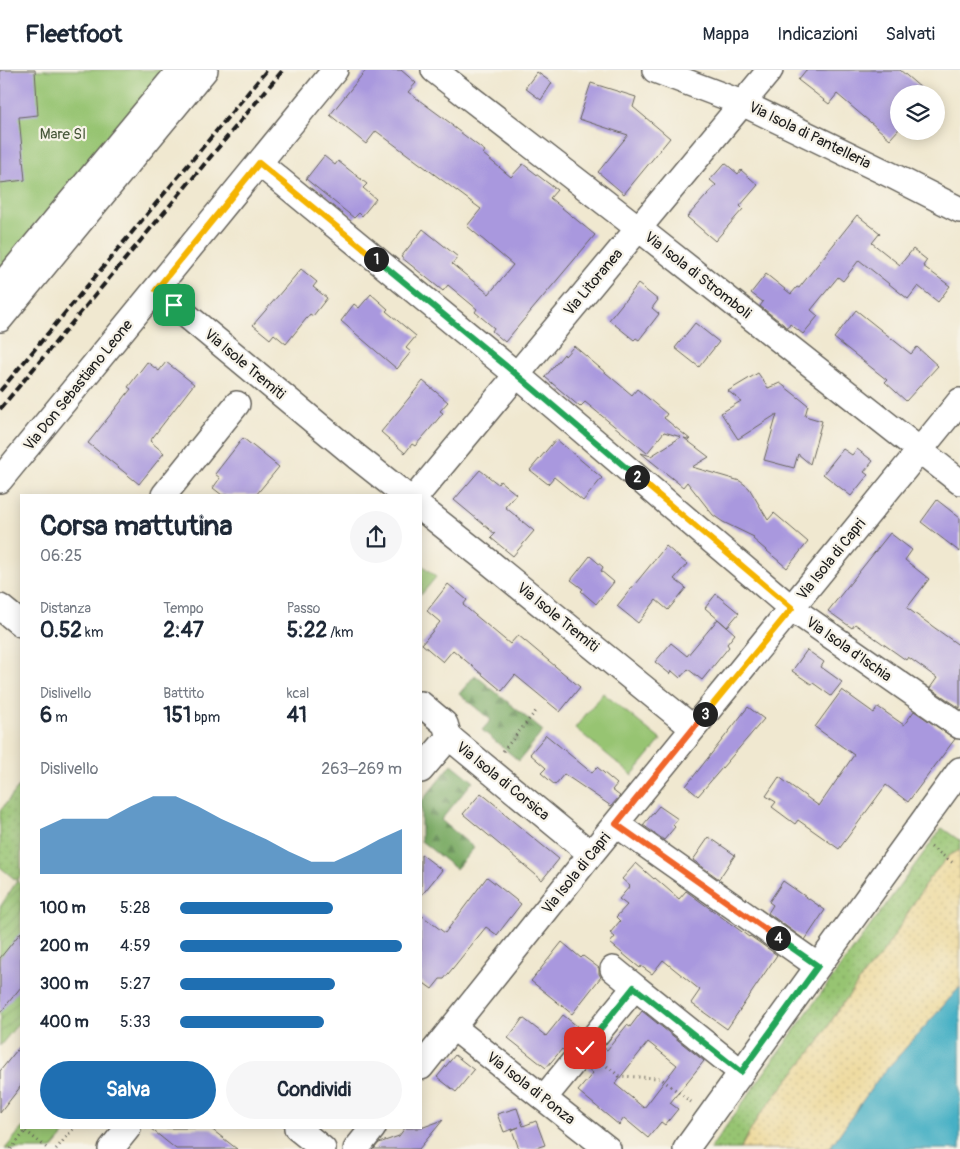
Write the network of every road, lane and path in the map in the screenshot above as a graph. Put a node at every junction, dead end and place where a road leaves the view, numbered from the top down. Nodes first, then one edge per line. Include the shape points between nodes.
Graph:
1 (180, 70) edge
2 (205, 70) edge
3 (335, 70) edge
4 (434, 70) edge
5 (655, 70) edge
6 (770, 70) edge
7 (742, 103) junction
8 (259, 163) junction
9 (960, 210) edge
10 (638, 228) junction
11 (0, 287) edge
12 (156, 290) junction
13 (0, 319) edge
14 (517, 375) junction
15 (960, 401) edge
16 (237, 404) dead end
17 (920, 450) junction
18 (0, 480) edge
19 (960, 482) edge
20 (165, 494) edge
21 (404, 494) edge
22 (418, 494) edge
23 (422, 509) edge
24 (0, 607) edge
25 (792, 608) junction
26 (20, 623) edge
27 (422, 705) edge
28 (536, 711) dead end
29 (960, 726) edge
30 (694, 728) junction
31 (449, 737) junction
32 (422, 769) edge
33 (488, 769) junction
34 (960, 770) edge
35 (616, 824) junction
36 (929, 846) dead end
37 (592, 854) junction
38 (953, 863) dead end
39 (818, 966) junction
40 (613, 970) dead end
41 (634, 987) junction
42 (453, 1027) junction
43 (596, 1057) dead end
44 (422, 1066) edge
45 (741, 1072) junction
46 (544, 1098) junction
47 (690, 1101) dead end
48 (27, 1129) edge
49 (73, 1129) edge
50 (127, 1129) edge
51 (298, 1129) edge
52 (372, 1129) edge
53 (11, 1149) edge
54 (48, 1149) edge
55 (56, 1149) edge
56 (111, 1149) edge
57 (324, 1149) edge
58 (356, 1149) edge
59 (608, 1149) edge
60 (686, 1149) edge

1 - 11 street
2 - 13 street
3 - 8 street, Via Don Sebastiano Leone
4 - 10 street, Via Isola di Stromboli
5 - 7 street, Via Isola di Pantelleria
6 - 7 street, Via Litoranea
7 - 9 street, Via Isola di Pantelleria
7 - 10 street, Via Litoranea
8 - 12 street, Via Don Sebastiano Leone
8 - 14 street, Via Isola d'Ischia
10 - 14 street, Via Litoranea
10 - 17 street, Via Isola di Stromboli
12 - 18 street, Via Don Sebastiano Leone
12 - 21 street, Via Isole Tremiti
14 - 22 street, Via Litoranea
14 - 25 street, Via Isola d'Ischia
15 - 17 street, Via Isola di Capri
16 - 20 street
17 - 19 street, Via Isola di Stromboli
17 - 25 street, Via Isola di Capri
23 - 30 street, Via Isole Tremiti
24 - 26 street
25 - 29 street, Via Isola d'Ischia
25 - 30 street, Via Isola di Capri
27 - 31 street, Via Isola di Corsica via 445,724
28 - 33 path
30 - 35 street, Via Isola di Capri
31 - 32 street
31 - 33 street, Via Isola di Corsica
33 - 37 street, Via Isola di Corsica
34 - 39 street
35 - 37 street, Via Isola di Capri
35 - 39 street
36 - 38 path
37 - 42 street, Via Isola di Capri
39 - 45 street
40 - 41 street
41 - 45 street
41 - 46 street
42 - 44 street, Via Isola di Capri
42 - 46 street, Via Isola di Ponza
43 - 47 path via 619,1076 660,1078
45 - 60 street
46 - 59 street, Via Isola di Ponza
48 - 53 path
48 - 54 path
49 - 55 path
50 - 56 street
51 - 57 street
52 - 58 street

